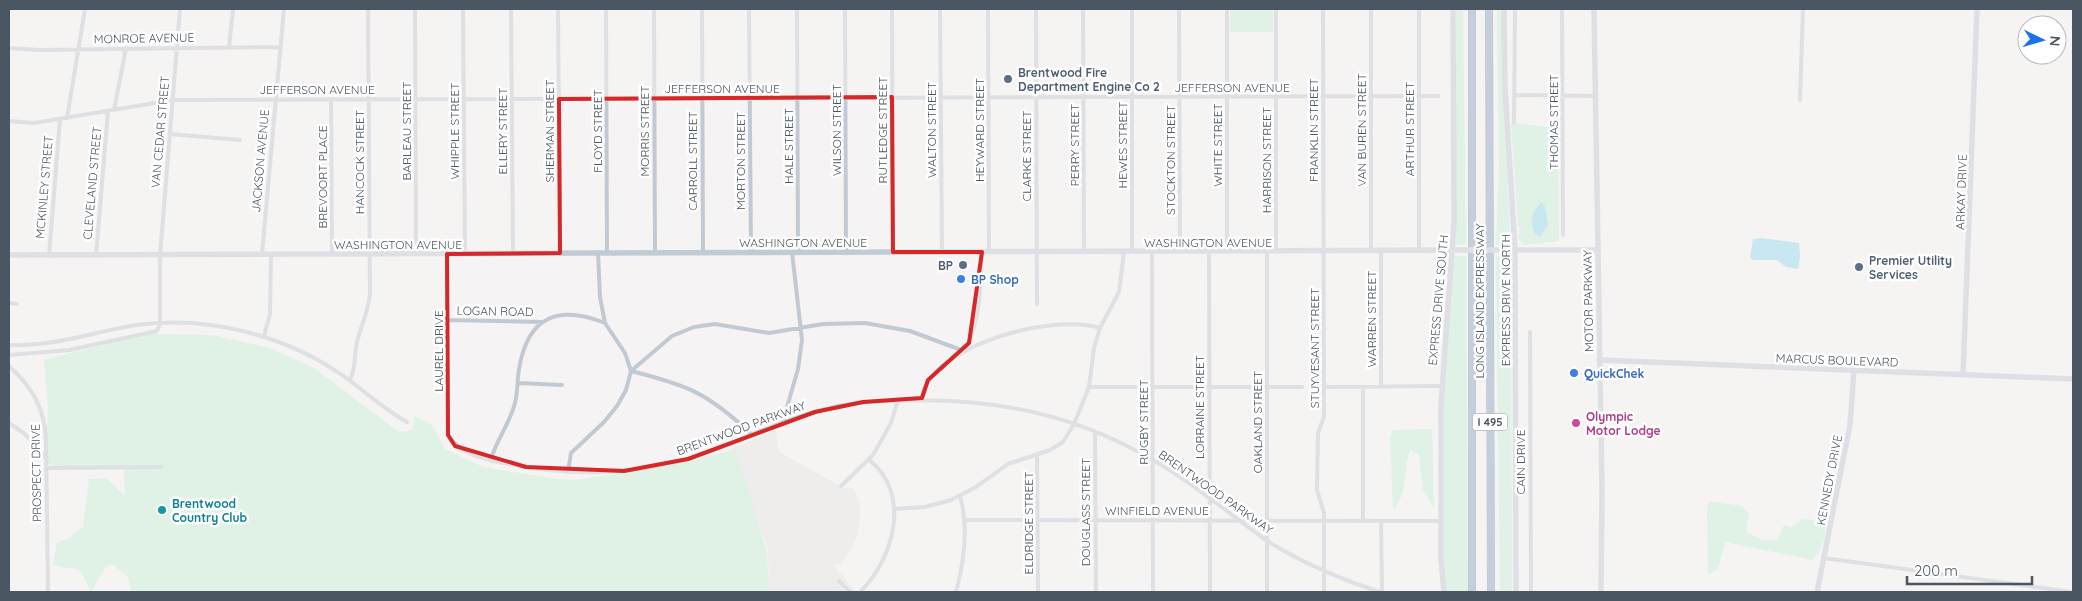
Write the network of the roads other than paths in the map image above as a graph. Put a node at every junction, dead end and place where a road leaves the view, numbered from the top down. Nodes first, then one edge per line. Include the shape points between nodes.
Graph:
1 (85, 9) edge
2 (180, 9) edge
3 (233, 9) edge
4 (284, 9) edge
5 (368, 9) edge
6 (415, 9) edge
7 (463, 9) edge
8 (511, 9) edge
9 (558, 9) edge
10 (606, 9) edge
11 (654, 9) edge
12 (702, 9) edge
13 (749, 9) edge
14 (797, 9) edge
15 (845, 9) edge
16 (892, 9) edge
17 (940, 9) edge
18 (988, 9) edge
19 (1036, 9) edge
20 (1083, 9) edge
21 (1132, 9) edge
22 (1179, 9) edge
23 (1227, 9) edge
24 (1276, 9) edge
25 (1323, 9) edge
26 (1370, 9) edge
27 (1419, 9) edge
28 (1454, 9) edge
29 (1472, 9) edge
30 (1489, 9) edge
31 (1504, 9) edge
32 (1515, 9) edge
33 (1562, 9) edge
34 (1594, 9) edge
35 (1803, 9) edge
36 (1977, 9) edge
37 (280, 46) junction
38 (229, 47) junction
39 (9, 48) edge
40 (126, 48) junction
41 (177, 48) junction
42 (78, 49) junction
43 (1514, 95) junction
44 (1323, 96) junction
45 (1371, 96) junction
46 (1418, 96) junction
47 (1438, 96) dead end
48 (1563, 96) junction
49 (1594, 96) junction
50 (846, 97) junction
51 (941, 97) junction
52 (989, 97) junction
53 (1036, 97) junction
54 (1083, 97) junction
55 (1132, 97) junction
56 (1180, 97) junction
57 (1227, 97) junction
58 (1276, 97) junction
59 (607, 98) junction
60 (655, 98) junction
61 (702, 98) junction
62 (750, 98) junction
63 (798, 98) junction
64 (892, 98) junction
65 (368, 99) junction
66 (416, 99) junction
67 (464, 99) junction
68 (511, 99) junction
69 (559, 99) junction
70 (173, 100) junction
71 (276, 100) junction
72 (331, 100) junction
73 (1800, 100) dead end
74 (114, 110) junction
75 (108, 111) junction
76 (67, 118) junction
77 (60, 119) junction
78 (9, 121) edge
79 (1514, 123) dead end
80 (170, 134) junction
81 (240, 140) dead end
82 (1563, 235) dead end
83 (1419, 250) junction
84 (1452, 250) junction
85 (1515, 250) junction
86 (1597, 250) junction
87 (1209, 251) junction
88 (1227, 251) junction
89 (1267, 251) junction
90 (1276, 251) junction
91 (1324, 251) junction
92 (1372, 251) junction
93 (1381, 251) junction
94 (703, 252) junction
95 (750, 252) junction
96 (795, 252) junction
97 (846, 252) junction
98 (893, 252) junction
99 (942, 252) junction
100 (982, 252) junction
101 (990, 252) junction
102 (1036, 252) junction
103 (1084, 252) junction
104 (1124, 252) junction
105 (1132, 252) junction
106 (1152, 252) junction
107 (1180, 252) junction
108 (465, 253) junction
109 (513, 253) junction
110 (560, 253) junction
111 (598, 253) junction
112 (607, 253) junction
113 (655, 253) junction
114 (262, 254) junction
115 (271, 254) junction
116 (332, 254) junction
117 (369, 254) junction
118 (416, 254) junction
119 (447, 254) junction
120 (9, 255) edge
121 (49, 256) junction
122 (96, 256) junction
123 (160, 256) junction
124 (9, 303) edge
125 (17, 304) dead end
126 (1037, 304) dead end
127 (448, 320) junction
128 (542, 322) junction
129 (605, 323) junction
130 (160, 324) junction
131 (802, 327) junction
132 (1100, 328) junction
133 (1530, 332) dead end
134 (91, 336) junction
135 (264, 336) junction
136 (93, 343) junction
137 (9, 345) edge
138 (964, 351) junction
139 (9, 355) edge
140 (1599, 360) junction
141 (9, 366) edge
142 (1854, 370) junction
143 (631, 371) junction
144 (1963, 375) junction
145 (2073, 379) edge
146 (350, 380) junction
147 (518, 383) junction
148 (562, 385) dead end
149 (1381, 386) junction
150 (1441, 386) junction
151 (1089, 387) junction
152 (1152, 387) junction
153 (1209, 387) junction
154 (1267, 387) junction
155 (1302, 387) dead end
156 (1324, 387) junction
157 (1364, 387) junction
158 (922, 398) junction
159 (898, 400) junction
160 (407, 422) dead end
161 (783, 422) junction
162 (9, 423) edge
163 (1074, 424) junction
164 (1095, 432) junction
165 (751, 434) junction
166 (455, 446) joint
167 (1038, 454) junction
168 (45, 457) junction
169 (491, 459) junction
170 (869, 460) junction
171 (1153, 460) junction
172 (162, 467) dead end
173 (46, 468) junction
174 (568, 472) junction
175 (842, 486) dead end
176 (960, 496) junction
177 (1209, 498) junction
178 (894, 509) junction
179 (964, 520) junction
180 (1037, 520) junction
181 (1095, 520) junction
182 (1153, 520) junction
183 (1210, 520) junction
184 (1240, 521) junction
185 (1324, 521) junction
186 (1363, 521) junction
187 (1381, 521) junction
188 (1441, 521) junction
189 (1267, 522) junction
190 (1267, 540) junction
191 (1824, 558) junction
192 (1324, 570) junction
193 (839, 581) dead end
194 (2028, 586) junction
195 (48, 592) edge
196 (850, 592) edge
197 (860, 592) edge
198 (956, 592) edge
199 (1038, 592) edge
200 (1096, 592) edge
201 (1153, 592) edge
202 (1210, 592) edge
203 (1267, 592) edge
204 (1324, 592) edge
205 (1381, 592) edge
206 (1444, 592) edge
207 (1472, 592) edge
208 (1491, 592) edge
209 (1516, 592) edge
210 (1531, 592) edge
211 (1601, 592) edge
212 (1817, 592) edge
213 (2027, 592) edge
214 (2072, 592) edge

1 - 42 street
2 - 41 street, VAN CEDAR STREET
3 - 38 street
4 - 37 street, JACKSON AVENUE
5 - 65 street, HANCOCK STREET
6 - 66 street, BARLEAU STREET
7 - 67 street, WHIPPLE STREET
8 - 68 street, ELLERY STREET
9 - 69 street, SHERMAN STREET
10 - 59 street, FLOYD STREET
11 - 60 street, MORRIS STREET
12 - 61 street, CARROLL STREET
13 - 62 street, MORTON STREET
14 - 63 street, HALE STREET
15 - 50 street, WILSON STREET
16 - 64 street, RUTLEDGE STREET
17 - 51 street, WALTON STREET
18 - 52 street, HEYWARD STREET
19 - 53 street, CLARKE STREET
20 - 54 street, PERRY STREET
21 - 55 street, HEWES STREET
22 - 56 street, STOCKTON STREET
23 - 57 street, WHITE STREET
24 - 58 street, HARRISON STREET
25 - 44 street, FRANKLIN STREET
26 - 45 street, VAN BUREN STREET
27 - 46 street, ARTHUR STREET
28 - 84 street, EXPRESS DRIVE SOUTH
29 - 207 highway, LONG ISLAND EXPRESSWAY / I 495
30 - 208 highway, LONG ISLAND EXPRESSWAY / I 495
31 - 85 street, EXPRESS DRIVE NORTH via 1505,88
32 - 43 street
33 - 48 street, THOMAS STREET
34 - 49 street, MOTOR PARKWAY
35 - 73 street
36 - 144 street, ARKAY DRIVE
37 - 38 street, MONROE AVENUE
37 - 71 street, JACKSON AVENUE
38 - 41 street, MONROE AVENUE
39 - 42 street, MONROE AVENUE
40 - 41 street, MONROE AVENUE
40 - 42 street, MONROE AVENUE
40 - 74 street
41 - 70 street, VAN CEDAR STREET
42 - 76 street
43 - 48 street
43 - 79 street
44 - 45 street, JEFFERSON AVENUE
44 - 58 street, JEFFERSON AVENUE
44 - 91 street, FRANKLIN STREET
45 - 46 street, JEFFERSON AVENUE
45 - 92 street, VAN BUREN STREET
46 - 47 street, JEFFERSON AVENUE
46 - 83 street, ARTHUR STREET
48 - 49 street
48 - 82 street, THOMAS STREET
49 - 86 street, MOTOR PARKWAY
50 - 63 street, JEFFERSON AVENUE
50 - 64 street, JEFFERSON AVENUE
50 - 97 street, WILSON STREET
51 - 52 street, JEFFERSON AVENUE
51 - 64 street, JEFFERSON AVENUE
51 - 99 street, WALTON STREET
52 - 53 street, JEFFERSON AVENUE
52 - 101 street, HEYWARD STREET
53 - 54 street, JEFFERSON AVENUE
53 - 102 street, CLARKE STREET
54 - 55 street, JEFFERSON AVENUE
54 - 103 street, PERRY STREET
55 - 56 street, JEFFERSON AVENUE
55 - 105 street, HEWES STREET
56 - 57 street, JEFFERSON AVENUE
56 - 107 street, STOCKTON STREET
57 - 58 street, JEFFERSON AVENUE
57 - 88 street, WHITE STREET
58 - 90 street, HARRISON STREET
59 - 60 street, JEFFERSON AVENUE
59 - 69 street, JEFFERSON AVENUE
59 - 112 street, FLOYD STREET
60 - 61 street, JEFFERSON AVENUE
60 - 113 street, MORRIS STREET
61 - 62 street, JEFFERSON AVENUE
61 - 94 street, CARROLL STREET
62 - 63 street, JEFFERSON AVENUE
62 - 95 street, MORTON STREET
63 - 96 street, HALE STREET
64 - 98 street, RUTLEDGE STREET
65 - 66 street, JEFFERSON AVENUE
65 - 72 street, JEFFERSON AVENUE
65 - 117 street, HANCOCK STREET
66 - 67 street, JEFFERSON AVENUE
66 - 118 street, BARLEAU STREET
67 - 68 street, JEFFERSON AVENUE
67 - 108 street, WHIPPLE STREET
68 - 69 street, JEFFERSON AVENUE
68 - 109 street, ELLERY STREET
69 - 110 street, SHERMAN STREET
70 - 71 street, JEFFERSON AVENUE
70 - 74 street, JEFFERSON AVENUE
70 - 80 street, VAN CEDAR STREET
71 - 72 street, JEFFERSON AVENUE
71 - 114 street, JACKSON AVENUE
72 - 116 street, BREVOORT PLACE
74 - 75 street, JEFFERSON AVENUE
75 - 76 street, JEFFERSON AVENUE
75 - 122 street, CLEVELAND STREET
76 - 77 street, JEFFERSON AVENUE
77 - 78 street, JEFFERSON AVENUE via 34,123
77 - 121 street, MCKINLEY STREET
80 - 81 street
80 - 123 street, VAN CEDAR STREET
83 - 84 street, WASHINGTON AVENUE
83 - 93 street, WASHINGTON AVENUE
84 - 85 street, WASHINGTON AVENUE, bridge
84 - 150 street, EXPRESS DRIVE SOUTH
85 - 86 street, WASHINGTON AVENUE
85 - 209 street, EXPRESS DRIVE NORTH
86 - 140 street, MOTOR PARKWAY
87 - 88 street, WASHINGTON AVENUE
87 - 107 street, WASHINGTON AVENUE
87 - 153 street, LORRAINE STREET
88 - 89 street, WASHINGTON AVENUE
89 - 90 street, WASHINGTON AVENUE
89 - 154 street, OAKLAND STREET
90 - 91 street, WASHINGTON AVENUE
91 - 92 street, WASHINGTON AVENUE
91 - 156 street, STUYVESANT STREET
92 - 93 street, WASHINGTON AVENUE
93 - 149 street, WARREN STREET
94 - 95 street, WASHINGTON AVENUE
94 - 113 street, WASHINGTON AVENUE
95 - 96 street, WASHINGTON AVENUE
96 - 97 street, WASHINGTON AVENUE
96 - 131 street, HALE STREET via 794,288
97 - 98 street, WASHINGTON AVENUE
98 - 99 street, WASHINGTON AVENUE
99 - 100 street, WASHINGTON AVENUE
100 - 101 street, WASHINGTON AVENUE
100 - 138 street via 975,322
101 - 102 street, WASHINGTON AVENUE
102 - 103 street, WASHINGTON AVENUE
102 - 126 street, CLARKE STREET
103 - 104 street, WASHINGTON AVENUE
104 - 105 street, WASHINGTON AVENUE
104 - 132 street via 1119,292
105 - 106 street, WASHINGTON AVENUE
106 - 107 street, WASHINGTON AVENUE
106 - 152 street, RUGBY STREET
108 - 109 street, WASHINGTON AVENUE
108 - 119 street, WASHINGTON AVENUE
109 - 110 street, WASHINGTON AVENUE
110 - 111 street, WASHINGTON AVENUE
111 - 112 street, WASHINGTON AVENUE
111 - 129 street
112 - 113 street, WASHINGTON AVENUE
114 - 115 street, WASHINGTON AVENUE
114 - 123 street, WASHINGTON AVENUE
115 - 116 street, WASHINGTON AVENUE
115 - 135 street via 270,314
116 - 117 street, WASHINGTON AVENUE
117 - 118 street, WASHINGTON AVENUE
117 - 146 street, HANCOCK STREET via 369,305 357,342
118 - 119 street, WASHINGTON AVENUE
119 - 127 street, LAUREL DRIVE
120 - 121 street, WASHINGTON AVENUE
121 - 122 street, WASHINGTON AVENUE
122 - 123 street, WASHINGTON AVENUE
123 - 130 street, VAN CEDAR STREET
124 - 125 street
127 - 128 street, LOGAN ROAD
127 - 166 street, LAUREL DRIVE via 448,435
128 - 129 street via 569,313
128 - 147 street via 522,355
129 - 143 street via 625,353
130 - 134 street via 136,325
130 - 135 street via 212,325
130 - 136 street via 157,331
131 - 138 street via 853,322 888,326
131 - 143 street via 769,333 725,325 694,327 672,336
131 - 161 street, HALE STREET via 798,369
132 - 138 street via 1085,324 1050,326 999,337
132 - 151 street
133 - 210 street, CAIN DRIVE
134 - 136 street
134 - 137 street via 46,345
135 - 146 street via 296,349
136 - 139 street via 69,350
138 - 158 street via 947,361 928,380
140 - 142 street, MARCUS BOULEVARD
140 - 211 street, MOTOR PARKWAY
141 - 168 street, PROSPECT DRIVE via 29,386 39,403 46,429
142 - 144 street, MARCUS BOULEVARD
142 - 191 street, KENNEDY DRIVE via 1850,426
143 - 165 street via 668,380 700,393 728,412
143 - 174 street via 617,406 572,453
144 - 145 street, MARCUS BOULEVARD
146 - 160 street via 378,405
147 - 148 street
147 - 169 street via 514,405
149 - 150 street
149 - 157 street
150 - 188 street, EXPRESS DRIVE SOUTH
151 - 152 street
151 - 163 street
152 - 153 street
152 - 171 street, RUGBY STREET
153 - 154 street
153 - 177 street, LORRAINE STREET
154 - 155 street
154 - 189 street, OAKLAND STREET
156 - 157 street
156 - 185 street, STUYVESANT STREET via 1323,424 1318,434 1317,490
157 - 186 street
158 - 159 street, BRENTWOOD PARKWAY
158 - 163 street, BRENTWOOD PARKWAY via 992,404
159 - 161 street, BRENTWOOD PARKWAY via 863,402
159 - 170 street via 886,435
161 - 165 street, BRENTWOOD PARKWAY
162 - 168 street via 26,434
163 - 164 street, BRENTWOOD PARKWAY
163 - 167 street via 1058,446
164 - 171 street, BRENTWOOD PARKWAY
164 - 181 street, DOUGLASS STREET
165 - 174 street, BRENTWOOD PARKWAY via 721,448 670,464 624,471
166 - 169 street, BRENTWOOD PARKWAY
167 - 176 street via 1008,464
167 - 180 street, ELDRIDGE STREET
168 - 173 street, PROSPECT DRIVE
169 - 174 street, BRENTWOOD PARKWAY
170 - 175 street
170 - 178 street via 886,476
171 - 177 street, BRENTWOOD PARKWAY
171 - 182 street, RUGBY STREET
172 - 173 street
173 - 195 street, PROSPECT DRIVE
176 - 178 street via 926,507
176 - 179 street
177 - 183 street, LORRAINE STREET
177 - 184 street, BRENTWOOD PARKWAY
178 - 197 street via 888,550 880,568
179 - 180 street, WINFIELD AVENUE
179 - 198 street via 962,561
180 - 181 street, WINFIELD AVENUE
180 - 199 street, ELDRIDGE STREET
181 - 182 street, WINFIELD AVENUE
181 - 200 street, DOUGLASS STREET
182 - 183 street, WINFIELD AVENUE
182 - 201 street, RUGBY STREET
183 - 184 street, WINFIELD AVENUE
183 - 202 street, LORRAINE STREET
184 - 189 street, WINFIELD AVENUE
184 - 190 street, BRENTWOOD PARKWAY
185 - 186 street, WINFIELD AVENUE
185 - 189 street, WINFIELD AVENUE
185 - 192 street, STUYVESANT STREET
186 - 187 street, WINFIELD AVENUE
187 - 188 street, WINFIELD AVENUE
187 - 205 street
188 - 206 street, EXPRESS DRIVE SOUTH
189 - 190 street, OAKLAND STREET
190 - 192 street, BRENTWOOD PARKWAY
190 - 203 street, OAKLAND STREET
191 - 194 street
191 - 212 street, KENNEDY DRIVE
192 - 204 street, STUYVESANT STREET
192 - 205 street, BRENTWOOD PARKWAY
193 - 196 street
194 - 213 street
194 - 214 street

